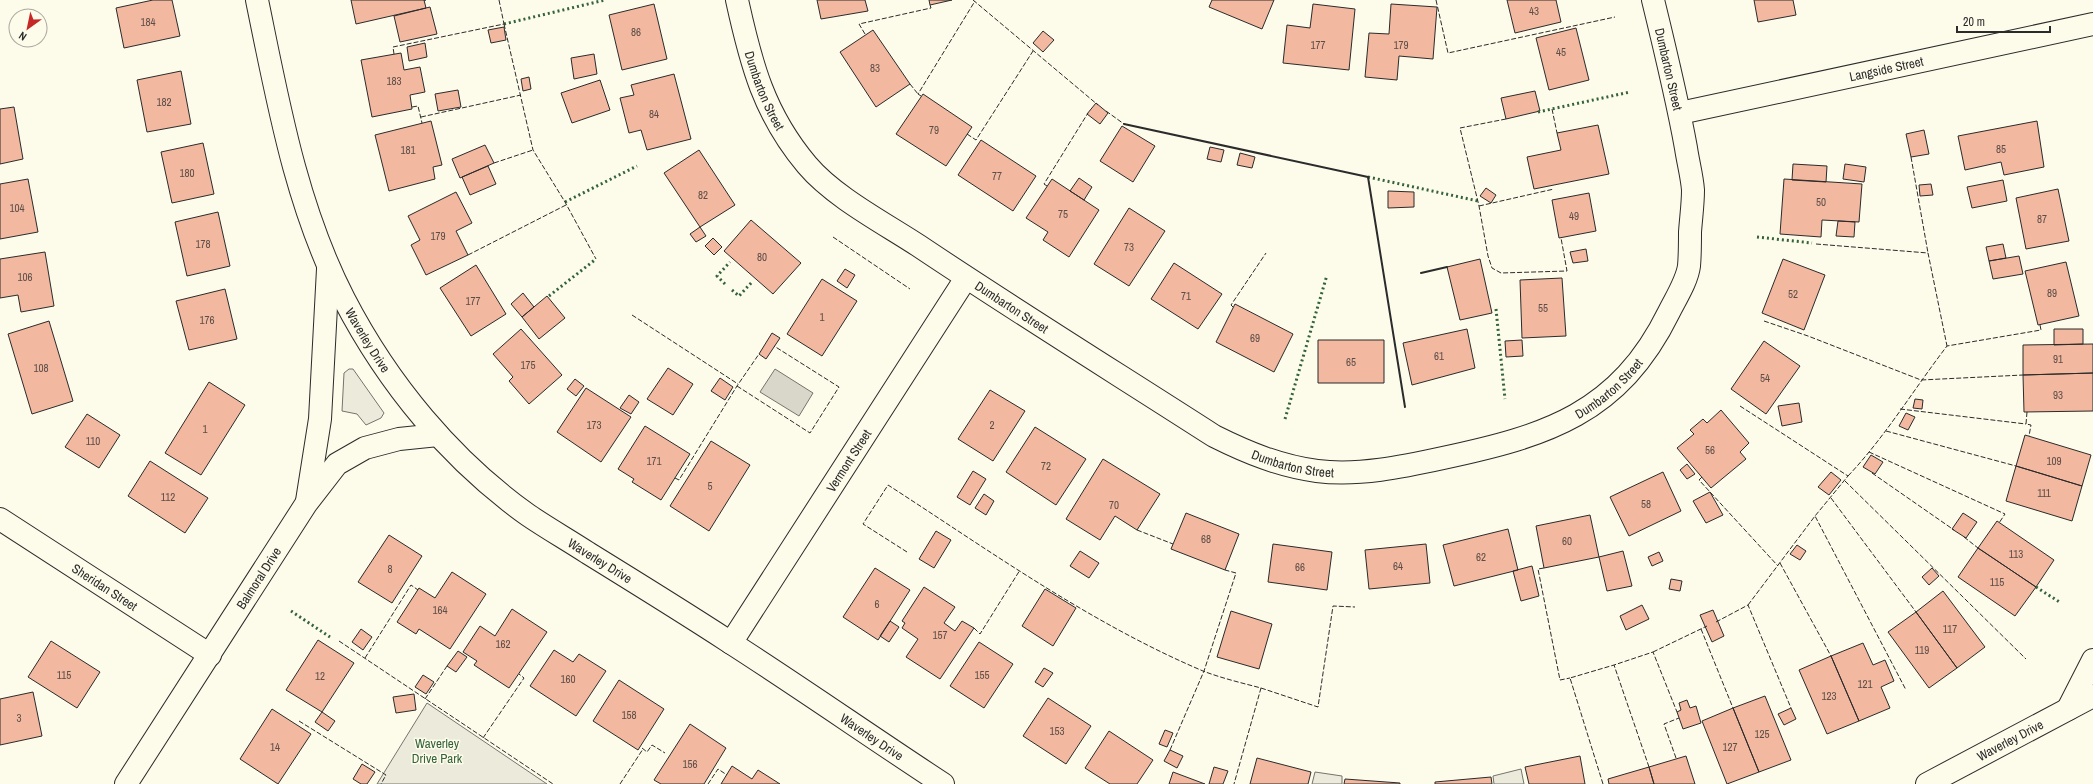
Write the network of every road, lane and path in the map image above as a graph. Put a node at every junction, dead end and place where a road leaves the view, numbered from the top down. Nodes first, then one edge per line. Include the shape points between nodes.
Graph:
1 (257, 0) edge
2 (737, 0) edge
3 (1653, 0) edge
4 (2093, 24) edge
5 (1680, 113) junction
6 (328, 266) junction
7 (966, 278) junction
8 (438, 435) junction
9 (306, 504) junction
10 (0, 519) edge
11 (731, 643) junction
12 (210, 655) junction
13 (2093, 660) edge
14 (2093, 696) edge
15 (2068, 709) junction
16 (126, 784) edge
17 (943, 784) edge
18 (1927, 784) edge

1 - 6 street, Waverley Drive via 287,142 300,188
2 - 7 street, Dumbarton Street via 746,45 761,92 783,133 804,161 833,189
3 - 5 street, Dumbarton Street
4 - 5 street, Langside Street
5 - 7 street, Dumbarton Street via 1693,189 1689,267 1663,325 1650,348 1610,393 1562,424 1492,448 1361,473 1319,471 1281,464 1242,450 1214,436
6 - 8 street, Waverley Drive via 377,355
6 - 9 street, Waverley Drive via 320,419
7 - 11 street, Vermont Street
8 - 9 street, Balmoral Drive via 400,439 365,448 337,464
8 - 11 street, Waverley Drive via 471,468 528,515
9 - 12 street, Balmoral Drive
10 - 12 street, Sheridan Street
11 - 17 street, Waverley Drive
12 - 16 street, Balmoral Drive
13 - 15 street
14 - 15 street, Waverley Drive
15 - 18 street, Waverley Drive

